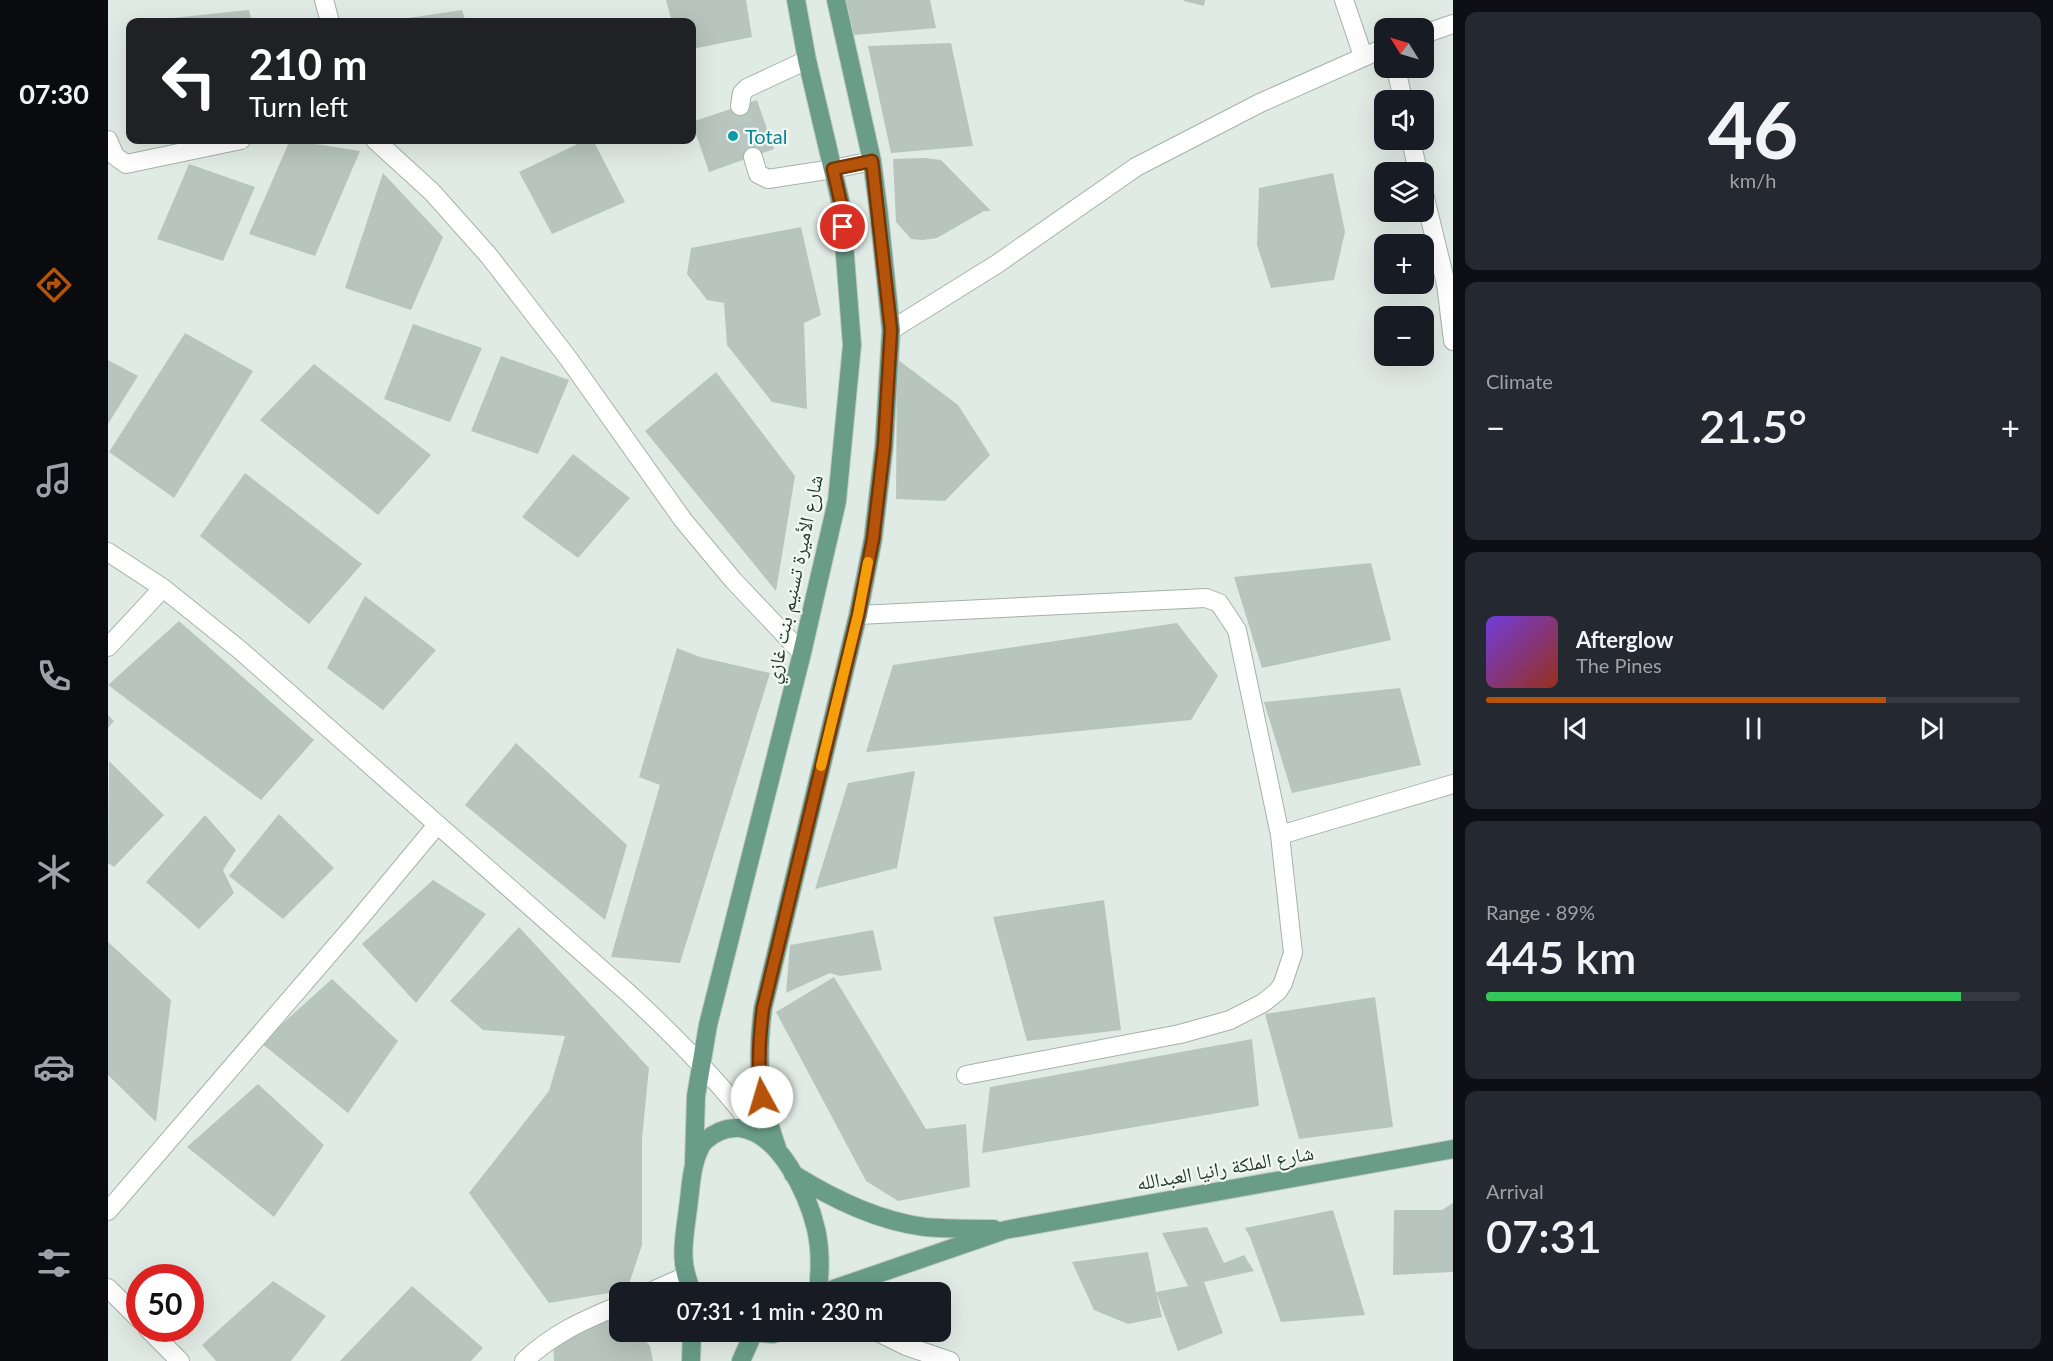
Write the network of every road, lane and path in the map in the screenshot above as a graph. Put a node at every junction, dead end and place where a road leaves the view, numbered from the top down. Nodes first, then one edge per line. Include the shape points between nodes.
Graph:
1 (324, 0) edge
2 (796, 0) edge
3 (836, 0) edge
4 (1344, 0) edge
5 (329, 18) edge
6 (1453, 24) edge
7 (1434, 31) edge
8 (1374, 52) edge
9 (1363, 56) junction
10 (807, 60) junction
11 (740, 106) dead end
12 (108, 140) edge
13 (222, 144) edge
14 (379, 144) edge
15 (753, 157) tunnel mouth
16 (872, 161) junction
17 (833, 169) junction
18 (1431, 222) edge
19 (891, 330) junction
20 (1453, 341) edge
21 (108, 552) edge
22 (163, 588) junction
23 (858, 615) junction
24 (108, 647) edge
25 (802, 653) junction
26 (1453, 784) edge
27 (437, 825) junction
28 (1280, 835) junction
29 (700, 1064) junction
30 (966, 1075) dead end
31 (759, 1134) junction
32 (777, 1148) junction
33 (1453, 1149) edge
34 (694, 1162) junction
35 (793, 1174) junction
36 (108, 1211) edge
37 (1005, 1230) junction
38 (689, 1282) edge
39 (820, 1282) edge
40 (852, 1282) edge
41 (108, 1288) edge
42 (126, 1306) edge
43 (609, 1310) edge
44 (161, 1342) edge
45 (692, 1342) edge
46 (747, 1342) edge
47 (898, 1342) edge
48 (180, 1361) edge
49 (524, 1361) edge
50 (692, 1361) edge
51 (741, 1361) edge
52 (950, 1361) edge

1 - 5 street
2 - 10 main road, شارع الأميرة تسنيم بنت غازي
3 - 16 main road
4 - 9 street
6 - 7 street
8 - 9 street
9 - 19 street via 1136,166 997,264
10 - 11 street via 747,88
10 - 17 main road, شارع الأميرة تسنيم بنت غازي
12 - 13 street via 115,156 126,164
14 - 25 street via 432,192 489,256 568,358 683,520
15 - 17 street via 758,174 768,179
16 - 17 street
16 - 19 main road
17 - 25 main road, شارع الأميرة تسنيم بنت غازي via 841,204 852,345 837,501
18 - 20 street via 1446,284
19 - 23 main road via 884,446 873,539
21 - 22 street
22 - 24 street
22 - 27 street via 240,650
23 - 28 street via 1206,598 1219,603 1237,630
23 - 32 main road via 763,1008 759,1079 765,1114
25 - 29 main road, شارع الأميرة تسنيم بنت غازي
26 - 28 street
27 - 29 street via 627,992
27 - 36 street
28 - 30 street via 1293,953 1283,983 1263,1003 1230,1020 1180,1034
29 - 31 street
29 - 34 main road, شارع الأميرة تسنيم بنت غازي
31 - 32 main road
31 - 34 main road via 740,1128 719,1131 702,1143
32 - 35 main road
33 - 37 main road, شارع الملكة رانيا العبدالله
34 - 38 main road, شارع الأميرة تسنيم بنت غازي via 682,1254
35 - 37 main road, شارع الملكة رانيا العبدالله via 823,1193 889,1220 924,1227
35 - 39 main road via 816,1229
37 - 40 main road, شارع الملكة رانيا العبدالله
41 - 42 street
43 - 49 street via 572,1326
44 - 48 street
45 - 50 main road
46 - 51 main road
47 - 52 street

